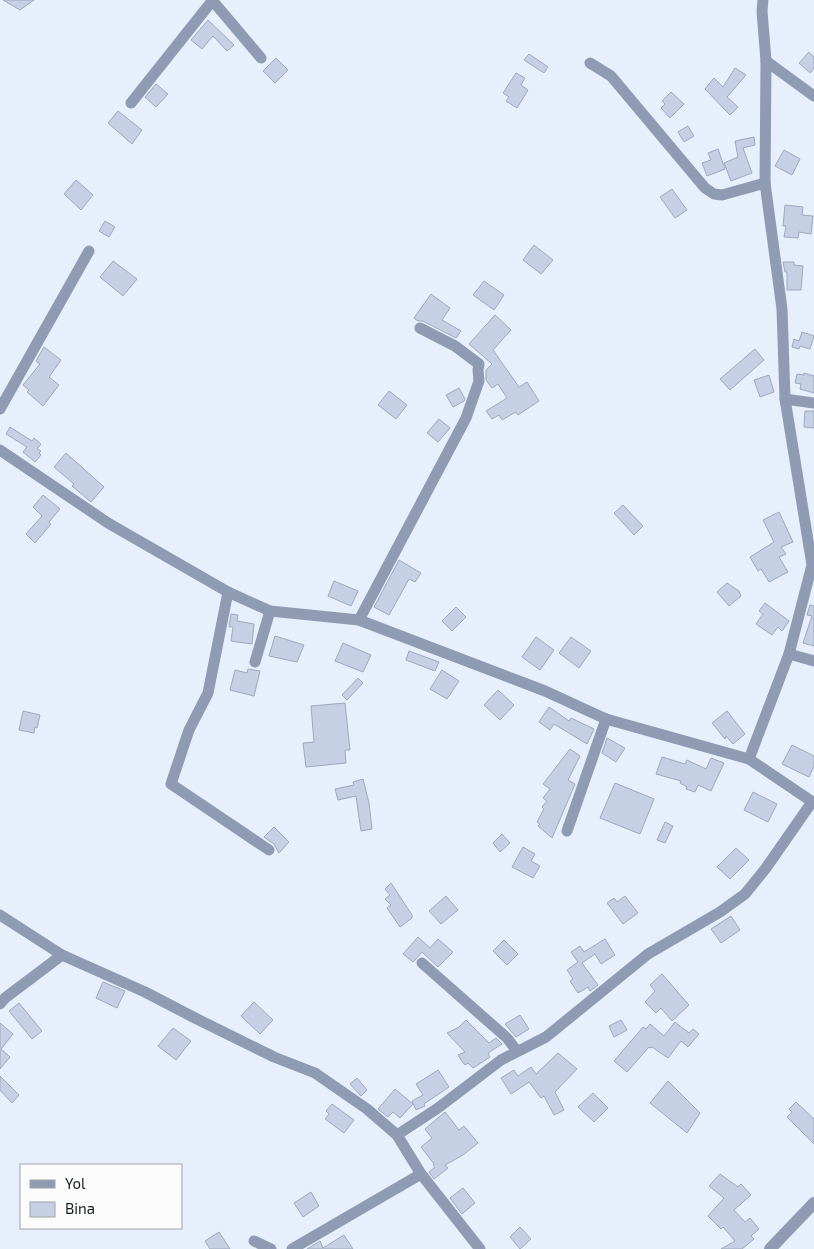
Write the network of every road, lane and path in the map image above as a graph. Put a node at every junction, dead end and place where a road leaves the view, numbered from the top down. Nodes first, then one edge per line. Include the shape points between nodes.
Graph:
1 (212, 0) edge
2 (763, 0) edge
3 (261, 58) dead end
4 (766, 61) junction
5 (590, 63) dead end
6 (814, 96) edge
7 (131, 103) dead end
8 (765, 184) junction
9 (89, 252) dead end
10 (420, 328) dead end
11 (786, 399) junction
12 (814, 403) edge
13 (0, 409) edge
14 (0, 450) edge
15 (228, 592) junction
16 (270, 612) junction
17 (359, 620) junction
18 (789, 654) junction
19 (814, 661) edge
20 (256, 662) dead end
21 (606, 719) junction
22 (749, 759) junction
23 (813, 802) edge
24 (567, 831) dead end
25 (269, 850) dead end
26 (0, 915) edge
27 (62, 955) junction
28 (422, 963) dead end
29 (0, 1004) edge
30 (517, 1051) junction
31 (397, 1135) junction
32 (421, 1174) junction
33 (814, 1203) edge
34 (254, 1241) dead end
35 (271, 1249) edge
36 (292, 1249) edge
37 (480, 1249) edge
38 (770, 1249) edge

1 - 3 street
1 - 7 street
2 - 4 street
4 - 6 street
4 - 8 street
5 - 8 street via 611,76 705,188 722,196
8 - 11 street via 782,309
9 - 13 street
10 - 17 street via 455,346 479,364 479,381 466,418
11 - 12 street
11 - 18 street via 812,565
14 - 15 street via 108,523
15 - 16 street
15 - 25 street via 208,693 189,730 171,784
16 - 17 street
16 - 20 street
17 - 21 street via 545,691
18 - 19 street
18 - 22 street
21 - 22 street
21 - 24 street
22 - 23 street
23 - 30 street via 745,894 648,954 546,1037
26 - 27 street
27 - 29 street
27 - 31 street via 145,992 274,1057 315,1073 367,1109
28 - 30 street via 508,1038
30 - 31 street
31 - 32 street
32 - 36 street
32 - 37 street
33 - 38 street
34 - 35 street

